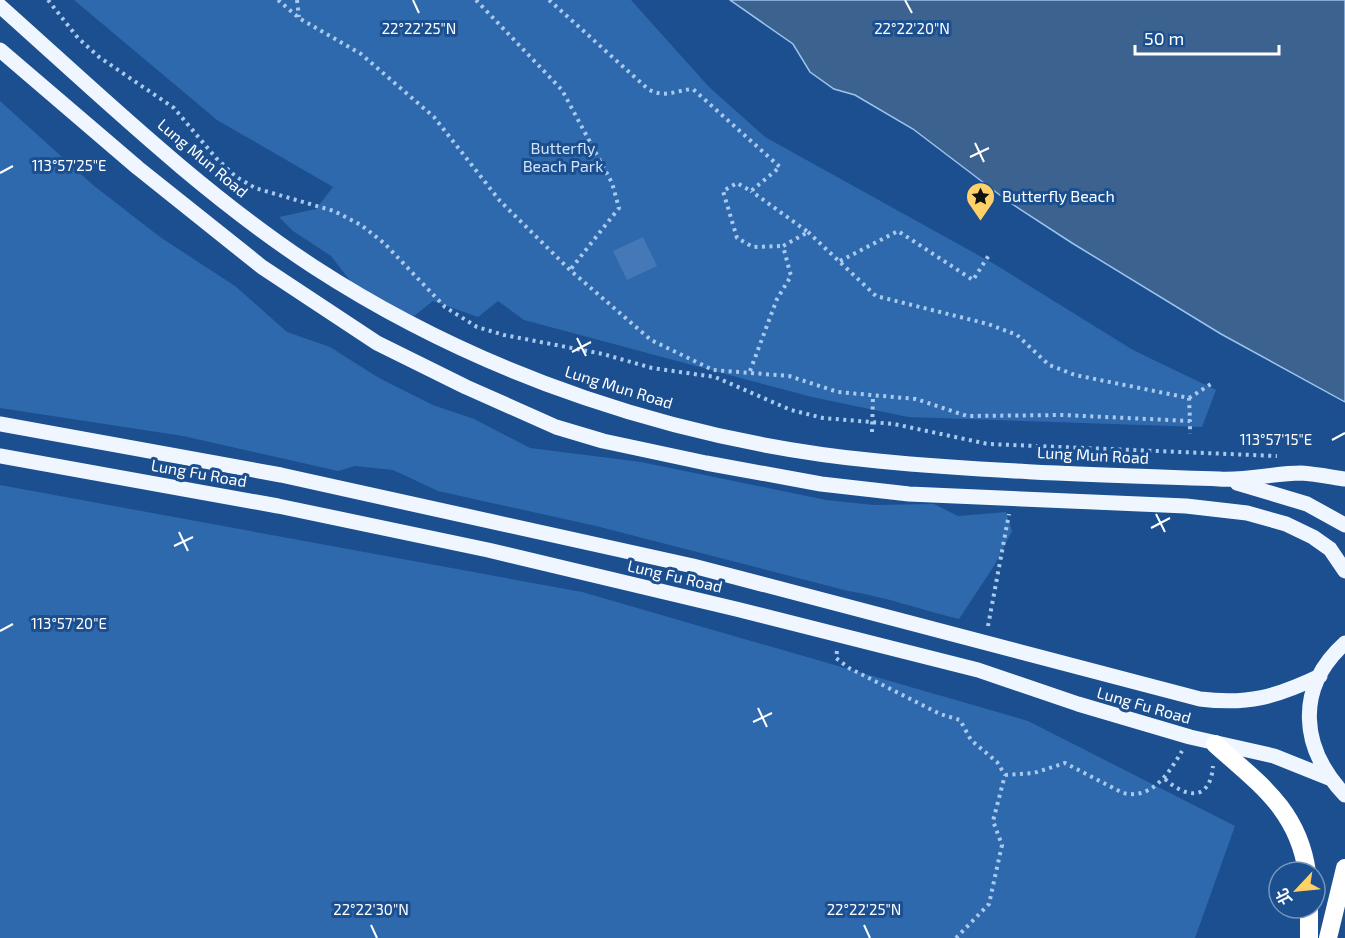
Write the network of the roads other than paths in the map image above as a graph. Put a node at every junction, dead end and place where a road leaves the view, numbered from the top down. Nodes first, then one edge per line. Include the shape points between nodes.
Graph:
1 (0, 6) edge
2 (0, 50) edge
3 (0, 424) edge
4 (0, 456) edge
5 (1345, 479) edge
6 (1226, 480) junction
7 (1345, 525) edge
8 (1345, 571) edge
9 (1345, 642) edge
10 (1320, 676) junction
11 (1214, 752) junction
12 (1329, 778) junction
13 (1345, 795) edge
14 (1304, 860) edge
15 (1345, 868) edge
16 (1309, 920) edge
17 (1309, 938) edge
18 (1328, 938) edge

1 - 6 main road, Lung Mun Road via 197,179 274,239 400,317 538,381 683,426 806,452 926,464
2 - 8 main road via 262,267 377,343 556,427 603,441 821,484 950,496 1247,513 1302,530 1330,549
3 - 10 main road, Lung Fu Road via 281,475 693,566 1200,699 1255,701
4 - 11 main road, Lung Fu Road via 290,508 725,606 978,670
5 - 6 main road, Lung Mun Road via 1300,473
6 - 7 main road via 1307,504
9 - 10 main road, Lung Fu Road
10 - 12 main road, Lung Fu Road via 1311,698 1309,726 1312,745
11 - 12 main road, Lung Fu Road via 1274,756
11 - 14 highway via 1268,791 1285,811
12 - 13 main road, Lung Fu Road
15 - 18 highway
16 - 17 highway

